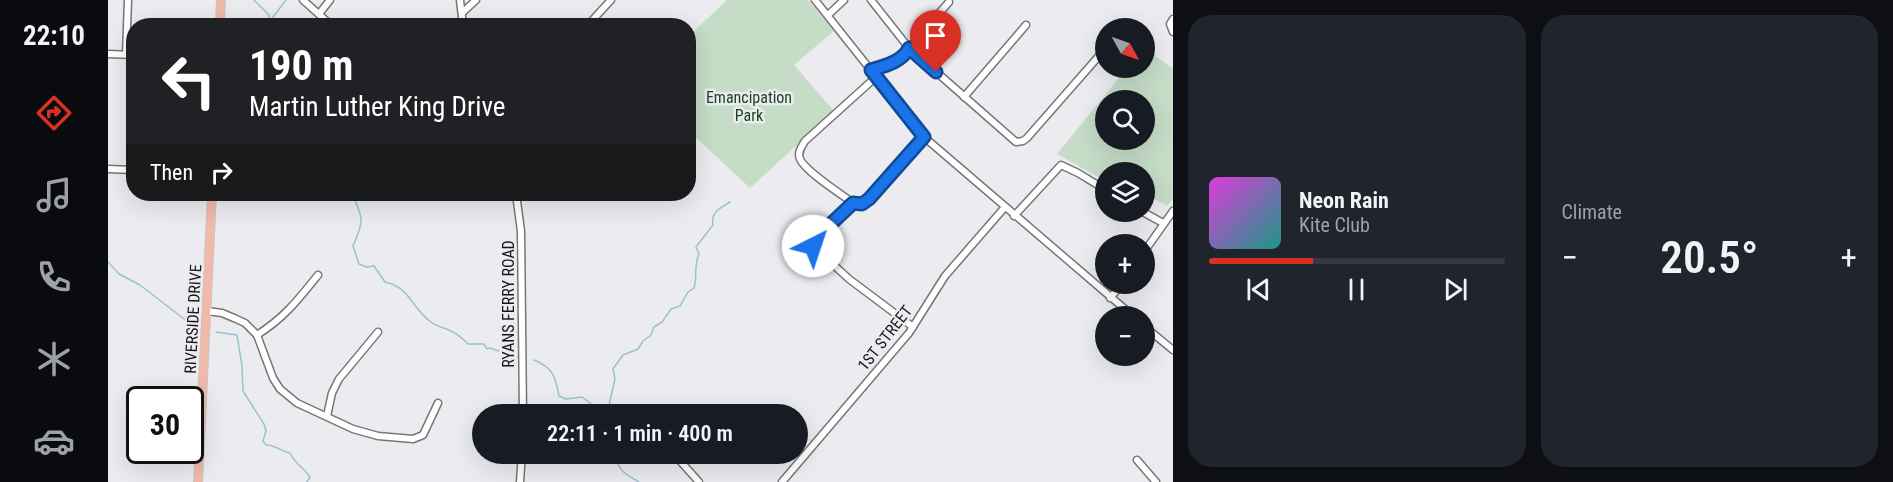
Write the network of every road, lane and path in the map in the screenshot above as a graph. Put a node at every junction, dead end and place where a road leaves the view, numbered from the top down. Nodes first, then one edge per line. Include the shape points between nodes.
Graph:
1 (128, 0) edge
2 (221, 0) edge
3 (303, 0) edge
4 (330, 0) edge
5 (460, 0) edge
6 (476, 0) edge
7 (611, 0) edge
8 (815, 0) edge
9 (844, 0) edge
10 (871, 0) edge
11 (948, 2) dead end
12 (462, 13) junction
13 (319, 14) junction
14 (828, 15) junction
15 (127, 18) edge
16 (220, 18) edge
17 (323, 18) edge
18 (462, 18) edge
19 (594, 18) edge
20 (1173, 19) edge
21 (1026, 26) dead end
22 (1173, 32) edge
23 (909, 48) junction
24 (108, 54) edge
25 (126, 54) edge
26 (1095, 61) edge
27 (871, 70) junction
28 (876, 77) junction
29 (964, 97) junction
30 (924, 137) junction
31 (108, 169) edge
32 (126, 170) edge
33 (1095, 183) edge
34 (212, 201) edge
35 (517, 201) edge
36 (853, 203) junction
37 (1005, 207) junction
38 (1173, 211) edge
39 (1014, 216) junction
40 (1155, 219) edge
41 (1163, 223) junction
42 (1155, 235) edge
43 (318, 275) dead end
44 (1113, 294) edge
45 (1110, 297) junction
46 (1121, 306) edge
47 (207, 311) junction
48 (913, 327) junction
49 (378, 332) dead end
50 (257, 335) junction
51 (1155, 335) edge
52 (1173, 350) edge
53 (438, 403) dead end
54 (523, 404) edge
55 (327, 416) junction
56 (1137, 460) dead end
57 (521, 464) edge
58 (683, 464) edge
59 (198, 482) edge
60 (520, 482) edge
61 (699, 482) edge
62 (782, 482) edge
63 (1156, 482) edge

1 - 15 street
2 - 16 main road
3 - 13 street
4 - 13 street
5 - 12 street
6 - 12 street
7 - 19 street
8 - 14 street
9 - 14 street
10 - 23 street
11 - 23 street
12 - 18 street
13 - 17 street
14 - 27 street
20 - 22 street
21 - 29 street
23 - 27 street via 891,64
23 - 29 street
24 - 25 street
26 - 29 street via 1023,141 1016,142
27 - 28 street
28 - 30 street
28 - 36 street via 805,141 799,151 806,168
30 - 36 street via 869,199 862,204
30 - 37 street
31 - 32 street
33 - 39 street via 1061,165
34 - 47 main road, RIVERSIDE DRIVE
35 - 54 street, RYANS FERRY ROAD via 521,231
36 - 48 street via 816,238 813,246
37 - 39 street
37 - 48 street, 1ST STREET via 945,276
38 - 41 street
39 - 45 street
40 - 41 street
41 - 42 street
43 - 50 street via 288,312
44 - 45 street
45 - 46 street
47 - 50 street via 245,323
47 - 59 main road, RIVERSIDE DRIVE
48 - 62 street, 1ST STREET
49 - 55 street via 339,380
50 - 55 street via 280,389 297,403
51 - 52 street
53 - 55 street via 423,435 413,439 378,436
56 - 63 street
57 - 60 street
58 - 61 street

